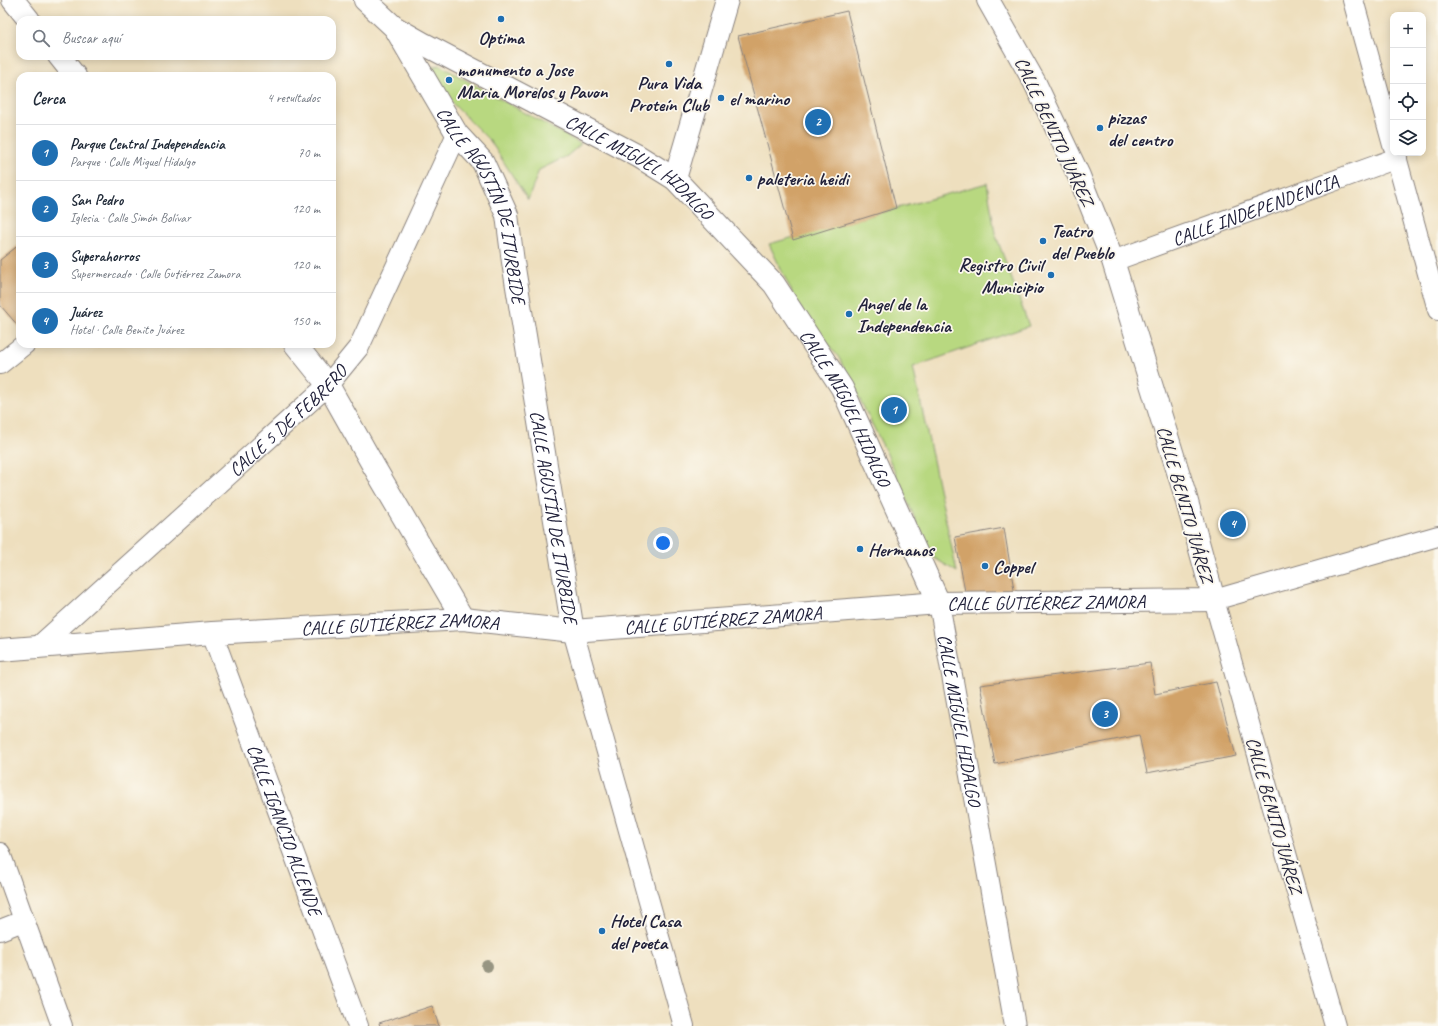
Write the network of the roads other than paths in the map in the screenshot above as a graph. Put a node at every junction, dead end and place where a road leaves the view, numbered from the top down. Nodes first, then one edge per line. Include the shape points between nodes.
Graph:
1 (13, 0) edge
2 (365, 0) edge
3 (727, 0) edge
4 (988, 0) edge
5 (1353, 0) edge
6 (26, 16) edge
7 (394, 27) junction
8 (62, 60) edge
9 (72, 72) edge
10 (457, 134) junction
11 (1390, 134) edge
12 (1390, 154) edge
13 (1396, 156) edge
14 (675, 179) junction
15 (1113, 261) junction
16 (1438, 310) edge
17 (20, 348) edge
18 (298, 348) edge
19 (0, 364) edge
20 (328, 385) junction
21 (1438, 536) edge
22 (1214, 600) junction
23 (939, 603) junction
24 (463, 619) junction
25 (572, 631) junction
26 (212, 633) junction
27 (38, 647) junction
28 (0, 650) edge
29 (0, 853) edge
30 (23, 921) junction
31 (0, 930) edge
32 (62, 1026) edge
33 (358, 1026) edge
34 (684, 1026) edge
35 (1014, 1026) edge
36 (1335, 1026) edge

1 - 6 street
2 - 7 street, CALLE MIGUEL HIDALGO
3 - 14 street
4 - 15 street, CALLE BENITO JUÁREZ via 1038,90 1079,176
5 - 11 street
7 - 10 street, CALLE AGUSTÍN DE ITURBIDE
7 - 14 street, CALLE MIGUEL HIDALGO via 638,156
8 - 9 street
10 - 20 street, CALLE 5 DE FEBRERO via 359,347
10 - 25 street, CALLE AGUSTÍN DE ITURBIDE via 483,162 507,215
12 - 15 street, CALLE INDEPENDENCIA
13 - 16 street
14 - 23 street, CALLE MIGUEL HIDALGO via 774,284 842,388
15 - 22 street, CALLE BENITO JUÁREZ via 1184,491
17 - 19 street
18 - 20 street
20 - 24 street
20 - 27 street, CALLE 5 DE FEBRERO
21 - 22 street, CALLE GUTIÉRREZ ZAMORA
22 - 23 street, CALLE GUTIÉRREZ ZAMORA
22 - 36 street, CALLE BENITO JUÁREZ
23 - 25 street, CALLE GUTIÉRREZ ZAMORA
23 - 35 street, CALLE MIGUEL HIDALGO
24 - 25 street, CALLE GUTIÉRREZ ZAMORA
24 - 26 street, CALLE GUTIÉRREZ ZAMORA
25 - 34 street, CALLE AGUSTÍN DE ITURBIDE
26 - 27 street, CALLE GUTIÉRREZ ZAMORA
26 - 33 street, CALLE IGANCIO ALLENDE
27 - 28 street, CALLE GUTIÉRREZ ZAMORA
29 - 30 street
30 - 31 street
30 - 32 street

